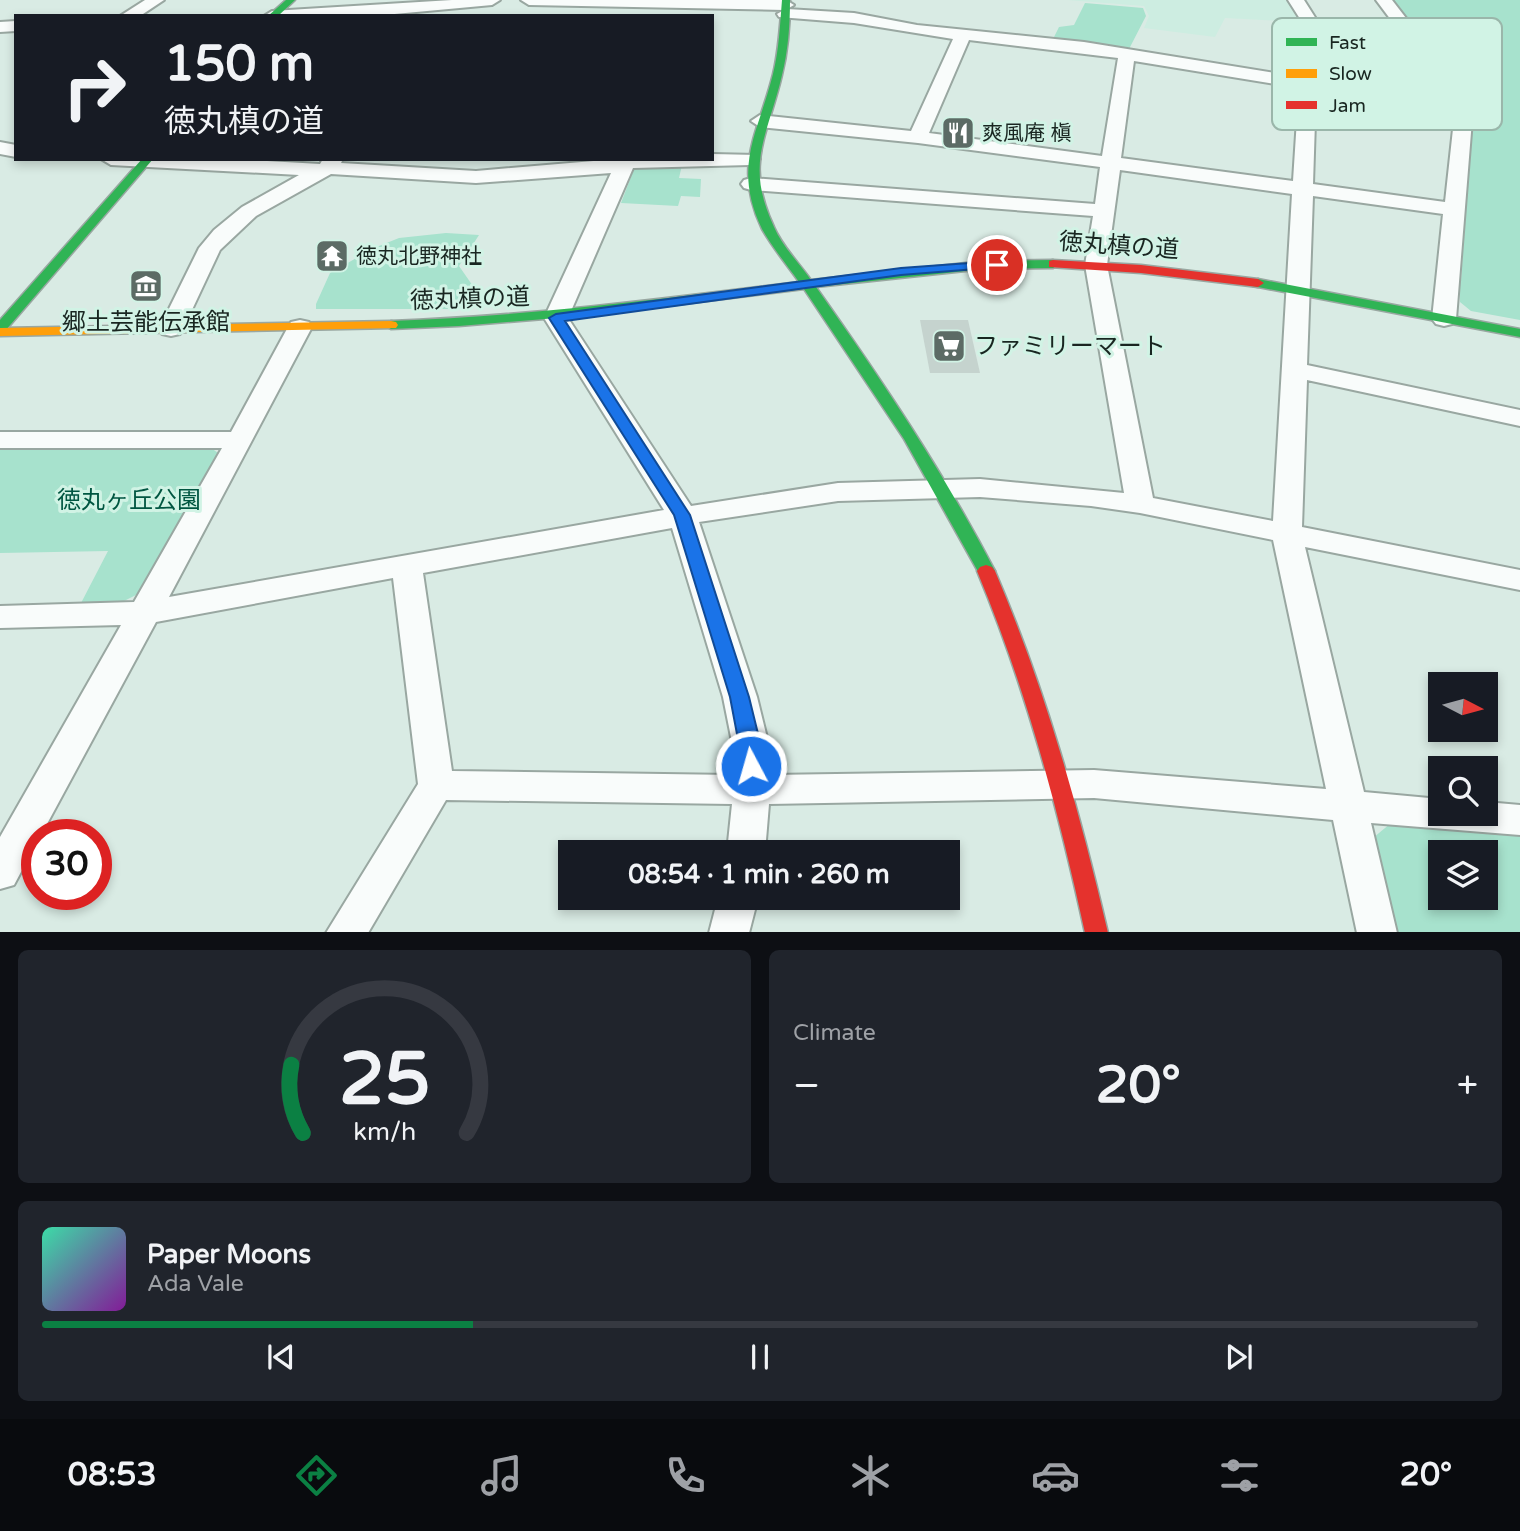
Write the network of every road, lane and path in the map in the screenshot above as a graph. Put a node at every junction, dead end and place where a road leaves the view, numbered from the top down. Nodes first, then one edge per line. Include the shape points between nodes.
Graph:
1 (156, 0) edge
2 (290, 0) edge
3 (492, 0) edge
4 (529, 0) edge
5 (1296, 0) edge
6 (1384, 0) edge
7 (785, 6) edge
8 (870, 6) dead end
9 (659, 7) edge
10 (416, 8) edge
11 (132, 14) edge
12 (274, 14) edge
13 (308, 14) edge
14 (854, 18) junction
15 (1307, 18) edge
16 (1398, 18) edge
17 (963, 35) junction
18 (1127, 54) junction
19 (1272, 79) edge
20 (760, 121) junction
21 (1306, 130) edge
22 (1462, 130) edge
23 (918, 137) junction
24 (750, 159) junction
25 (714, 160) edge
26 (147, 161) edge
27 (667, 161) edge
28 (626, 162) edge
29 (1112, 163) junction
30 (328, 166) edge
31 (751, 184) junction
32 (1304, 189) junction
33 (1453, 209) junction
34 (1105, 211) junction
35 (1096, 265) junction
36 (808, 285) junction
37 (1297, 291) junction
38 (556, 318) junction
39 (1444, 318) junction
40 (300, 327) junction
41 (171, 329) junction
42 (0, 330) edge
43 (1520, 333) edge
44 (1294, 370) junction
45 (1520, 418) edge
46 (0, 440) edge
47 (240, 440) junction
48 (943, 488) junction
49 (1140, 504) junction
50 (682, 515) junction
51 (1287, 534) junction
52 (407, 566) junction
53 (1520, 580) edge
54 (144, 613) junction
55 (0, 617) edge
56 (1061, 784) junction
57 (436, 785) junction
58 (752, 790) junction
59 (1350, 807) junction
60 (1428, 813) edge
61 (1498, 818) edge
62 (1520, 820) edge
63 (747, 840) edge
64 (0, 873) edge
65 (735, 910) edge
66 (347, 932) edge
67 (729, 932) edge
68 (1097, 932) edge
69 (1377, 932) edge

1 - 11 street
2 - 12 street
3 - 10 street
4 - 9 street
5 - 15 street
6 - 16 street
7 - 9 street
7 - 14 street
7 - 20 street via 781,60
8 - 14 street
10 - 13 street
14 - 17 street
17 - 18 street
17 - 23 street
18 - 19 street
18 - 29 street
20 - 23 street
20 - 24 street
21 - 32 street
22 - 33 street
23 - 29 street
24 - 25 street
24 - 31 street
26 - 30 street
26 - 42 street, 徳丸槙の道
27 - 28 street
28 - 30 street via 488,177
28 - 38 street
29 - 32 street
29 - 34 street
30 - 41 street via 243,216 218,238
31 - 34 street
31 - 36 street via 769,230
32 - 33 street
32 - 37 street
33 - 39 street
34 - 35 street
35 - 36 street, 徳丸槙の道 via 948,267
35 - 37 street, 徳丸槙の道
35 - 49 street
36 - 38 street, 徳丸槙の道
36 - 48 street via 885,394
37 - 39 street, 徳丸槙の道
37 - 44 street
38 - 40 street, 徳丸槙の道
38 - 50 street
39 - 43 street, 徳丸槙の道
40 - 41 street, 徳丸槙の道
40 - 47 street
41 - 42 street, 徳丸槙の道
44 - 45 street
44 - 51 street
46 - 47 street
47 - 54 street
48 - 49 street via 1041,492
48 - 50 street via 808,495
48 - 56 street via 1005,619
49 - 51 street
50 - 52 street
50 - 58 street via 740,697 750,742
51 - 53 street
51 - 59 street
52 - 54 street
52 - 57 street
54 - 55 street
54 - 64 street
56 - 58 street
56 - 59 street
56 - 68 street
57 - 58 street
57 - 66 street
58 - 63 street
59 - 60 street
59 - 69 street
61 - 62 street
65 - 67 street

